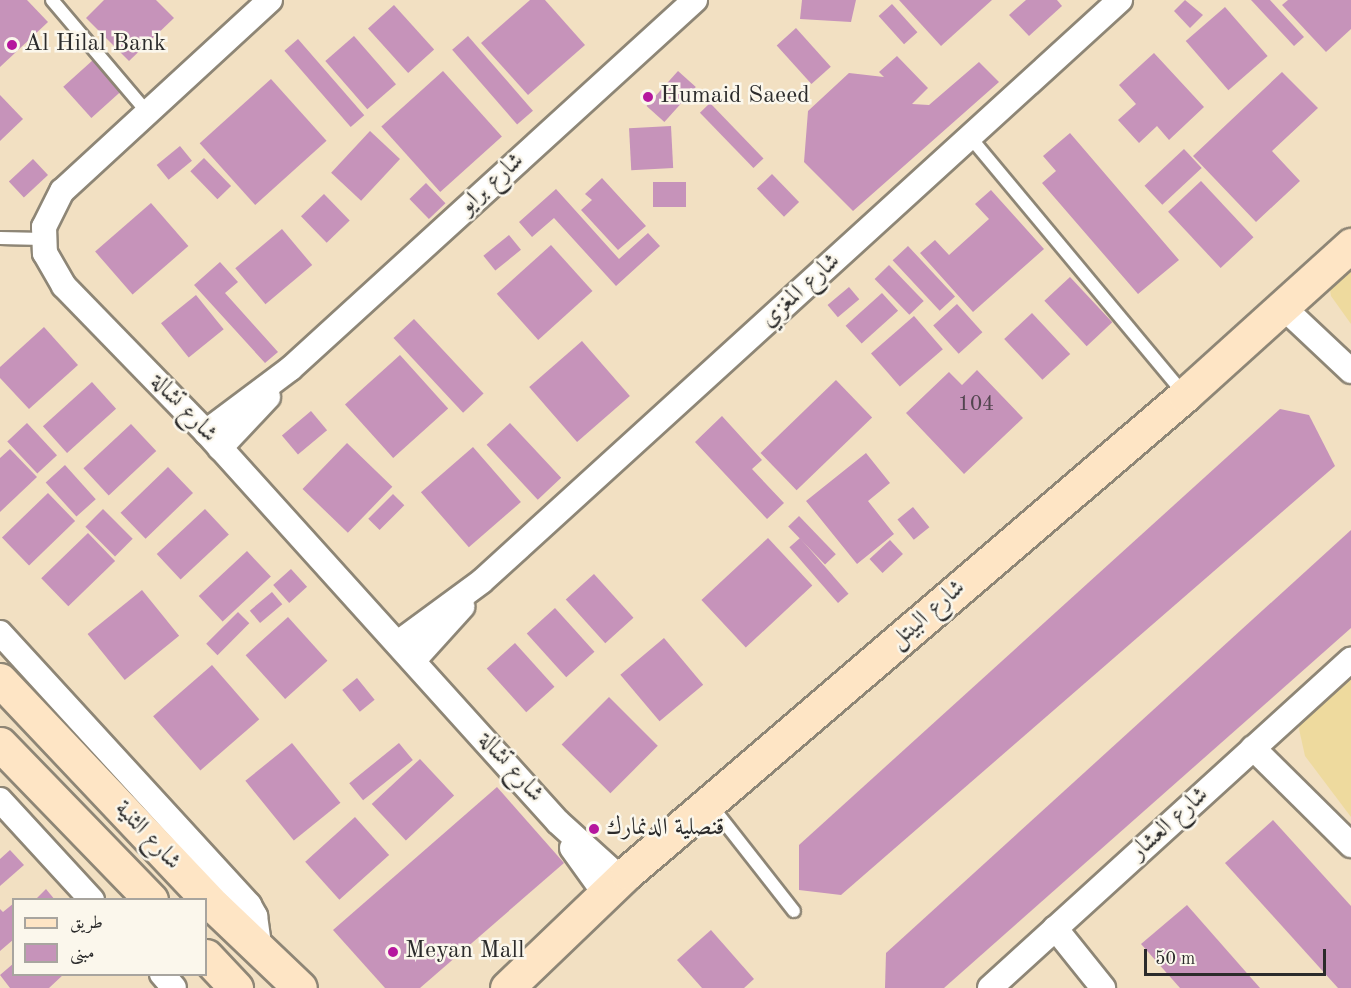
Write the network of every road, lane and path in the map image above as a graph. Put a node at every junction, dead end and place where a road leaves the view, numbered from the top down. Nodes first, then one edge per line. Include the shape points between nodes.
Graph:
1 (52, 0) edge
2 (270, 0) edge
3 (694, 0) edge
4 (1120, 0) edge
5 (147, 112) junction
6 (970, 137) junction
7 (0, 238) edge
8 (43, 239) junction
9 (1351, 245) edge
10 (1291, 301) junction
11 (1351, 363) edge
12 (1351, 371) edge
13 (1185, 395) junction
14 (213, 440) junction
15 (0, 633) edge
16 (406, 652) junction
17 (1351, 660) edge
18 (0, 680) edge
19 (1260, 742) junction
20 (0, 744) edge
21 (0, 800) edge
22 (709, 803) junction
23 (1346, 839) edge
24 (613, 886) junction
25 (90, 898) edge
26 (149, 898) edge
27 (794, 911) dead end
28 (1048, 935) junction
29 (260, 951) junction
30 (207, 957) edge
31 (163, 976) edge
32 (174, 988) edge
33 (236, 988) edge
34 (300, 988) edge
35 (507, 988) edge
36 (990, 988) edge
37 (1088, 988) edge
38 (1103, 988) edge

1 - 5 lane
2 - 5 street
3 - 14 street, شارع برايو
4 - 6 street, شارع المغزي
5 - 8 street via 62,191 48,215
6 - 13 lane
6 - 16 street, شارع المغزي
7 - 8 lane
8 - 14 street, شارع تشالة via 51,266 64,286
9 - 10 street, شارع البيتل
10 - 11 street
10 - 12 street
10 - 13 street, شارع البيتل
13 - 22 street, شارع البيتل
14 - 16 street, شارع تشالة
15 - 29 street via 249,905 255,916
16 - 24 street, شارع تشالة
17 - 19 street, شارع العشار
18 - 29 street, شارع الثنية
19 - 23 street
19 - 28 street, شارع العشار
20 - 26 street, شارع الثنية
21 - 25 street
22 - 24 street, شارع البيتل
22 - 27 lane
24 - 35 street, شارع البيتل
28 - 36 street, شارع العشار
28 - 37 street
28 - 38 street
29 - 34 street, شارع الثنية
30 - 33 street
31 - 32 street

